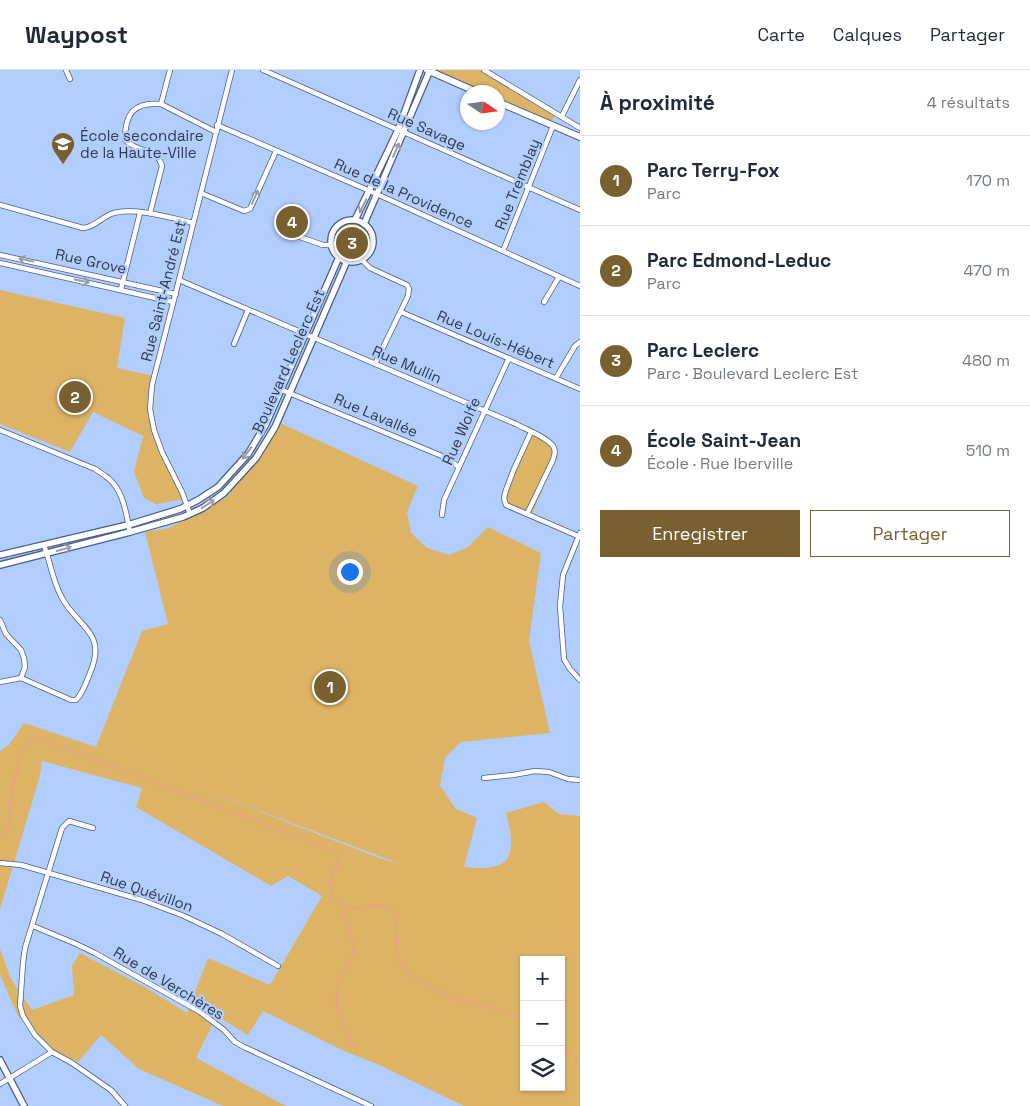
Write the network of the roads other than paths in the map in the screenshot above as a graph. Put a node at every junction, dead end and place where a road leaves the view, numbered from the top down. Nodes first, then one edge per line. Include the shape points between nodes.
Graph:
1 (66, 70) edge
2 (170, 70) edge
3 (232, 70) edge
4 (263, 70) edge
5 (420, 70) edge
6 (484, 70) edge
7 (429, 71) edge
8 (70, 78) dead end
9 (580, 80) edge
10 (461, 85) edge
11 (162, 104) junction
12 (505, 105) edge
13 (562, 116) junction
14 (217, 125) junction
15 (554, 126) junction
16 (580, 128) edge
17 (398, 130) junction
18 (216, 132) junction
19 (404, 132) junction
20 (580, 138) edge
21 (276, 151) junction
22 (528, 188) junction
23 (370, 191) junction
24 (201, 193) junction
25 (376, 194) junction
26 (0, 205) edge
27 (580, 210) edge
28 (140, 213) junction
29 (150, 213) junction
30 (355, 220) junction
31 (193, 223) junction
32 (364, 224) junction
33 (300, 237) dead end
34 (332, 244) junction
35 (503, 251) junction
36 (0, 254) edge
37 (339, 257) junction
38 (361, 260) junction
39 (347, 261) junction
40 (0, 262) edge
41 (559, 277) junction
42 (180, 280) junction
43 (123, 281) junction
44 (580, 286) edge
45 (121, 289) junction
46 (176, 294) junction
47 (173, 302) junction
48 (544, 302) dead end
49 (248, 310) junction
50 (401, 312) junction
51 (306, 334) junction
52 (313, 338) junction
53 (580, 342) edge
54 (234, 344) dead end
55 (509, 358) junction
56 (375, 364) junction
57 (556, 378) junction
58 (580, 389) edge
59 (282, 390) junction
60 (290, 393) junction
61 (484, 411) junction
62 (266, 424) junction
63 (274, 427) junction
64 (0, 430) edge
65 (531, 432) junction
66 (459, 467) junction
67 (187, 505) junction
68 (190, 514) junction
69 (527, 514) junction
70 (442, 515) dead end
71 (128, 524) junction
72 (130, 532) junction
73 (579, 535) edge
74 (44, 545) junction
75 (47, 554) junction
76 (0, 556) edge
77 (0, 565) edge
78 (0, 620) edge
79 (21, 678) junction
80 (580, 680) edge
81 (0, 682) edge
82 (484, 778) dead end
83 (580, 780) edge
84 (93, 828) dead end
85 (0, 863) edge
86 (48, 873) junction
87 (33, 926) junction
88 (278, 966) dead end
89 (52, 1052) junction
90 (0, 1060) edge
91 (10, 1079) junction
92 (0, 1084) edge
93 (24, 1106) edge
94 (125, 1106) edge
95 (368, 1106) edge

1 - 8 street
2 - 11 street
3 - 14 street, Rue Saint-André Est
4 - 17 street, Rue Savage
5 - 17 street
6 - 13 street
7 - 10 main road
7 - 19 street
9 - 13 street
11 - 18 street
11 - 29 street via 144,104 134,109 125,132 125,140 130,146 157,155 161,160
12 - 15 main road
13 - 16 street
14 - 18 street, Rue Saint-André Est
14 - 21 street, Rue de la Providence
15 - 20 main road
15 - 22 street, Rue Tremblay
17 - 19 street, Rue Savage
17 - 23 street
18 - 24 street, Rue Saint-André Est
19 - 22 street, Rue Savage
25 -> 19 street
21 - 23 street, Rue de la Providence
24 -> 21 street via 244,211 250,209
22 - 27 street, Rue Savage
22 - 35 street, Rue Tremblay
23 - 25 street, Rue de la Providence
23 -> 30 street
24 - 31 street, Rue Saint-André Est
25 - 32 street
25 - 35 street, Rue de la Providence
26 - 28 street via 84,228 111,214
28 - 29 street
28 - 43 street
29 - 31 street
30 - 32 street
30 - 34 street via 336,228
31 - 42 street, Rue Saint-André Est
32 - 38 street via 372,235 372,245
33 - 34 street via 323,245
34 - 37 street
35 - 41 street, Rue de la Providence
43 -> 36 street, Rue Grove
37 - 39 street
37 - 51 street, Boulevard Leclerc Est
38 - 39 street
38 - 50 street via 370,268 407,285 408,296
39 - 52 street, Boulevard Leclerc Est
40 -> 45 street, Rue Grove
41 - 44 street, Rue de la Providence
41 - 48 street
42 - 46 street, Rue Saint-André Est
42 - 49 street, Rue Mullin
43 - 45 street
43 - 46 street, Rue Grove
45 - 47 street, Rue Grove
46 - 47 street, Rue Saint-André Est
47 - 67 street, Rue Saint-André Est via 152,386 150,409 162,452
49 - 51 street, Rue Mullin
49 - 54 street
50 - 55 street, Rue Louis-Hébert
50 - 56 street
51 - 52 street, Rue Mullin
51 - 59 street, Boulevard Leclerc Est
52 - 56 street, Rue Mullin
52 - 60 street, Boulevard Leclerc Est
53 - 57 street
55 - 57 street, Rue Louis-Hébert
55 - 61 street, Rue Wolfe
56 - 61 street, Rue Mullin
57 - 58 street, Rue Louis-Hébert
59 - 60 street, Rue Lavallée
59 - 62 street, Boulevard Leclerc Est
60 - 63 street, Boulevard Leclerc Est
60 - 66 street, Rue Lavallée via 442,456
61 - 65 street, Rue Mullin
61 - 66 street, Rue Wolfe
62 - 63 street
62 -> 67 street, Boulevard Leclerc Est via 248,454 218,487
68 -> 63 street, Boulevard Leclerc Est via 224,493 256,458
64 - 71 street via 95,469 109,478 118,488
65 - 69 street via 504,498 506,504
65 - 69 street, Rue Mullin via 552,443 555,452
66 - 70 street, Rue Wolfe via 444,500
67 - 68 street, Rue Saint-André Est
67 - 71 street, Boulevard Leclerc Est
68 - 72 street, Boulevard Leclerc Est
69 - 73 street
71 - 72 street
71 - 74 street, Boulevard Leclerc Est
75 -> 72 street, Boulevard Leclerc Est
73 - 80 street via 563,575 560,606 564,659
74 - 75 street
74 - 76 street, Boulevard Leclerc Est
75 - 77 street, Boulevard Leclerc Est
75 - 79 street via 58,591 96,645 95,662 76,700
78 - 79 street via 24,658
79 - 81 street
82 - 83 street via 535,771
84 - 86 street via 69,821 62,828
85 - 86 street, Rue Quévillon
86 - 87 street
86 - 88 street, Rue Quévillon via 142,900 184,916
87 - 89 street via 25,948 20,1006 35,1035
87 - 95 street, Rue de Verchères via 74,942 200,1012 244,1047
89 - 91 street
89 - 94 street via 111,1090
90 - 91 street
91 - 92 street
91 - 93 street

